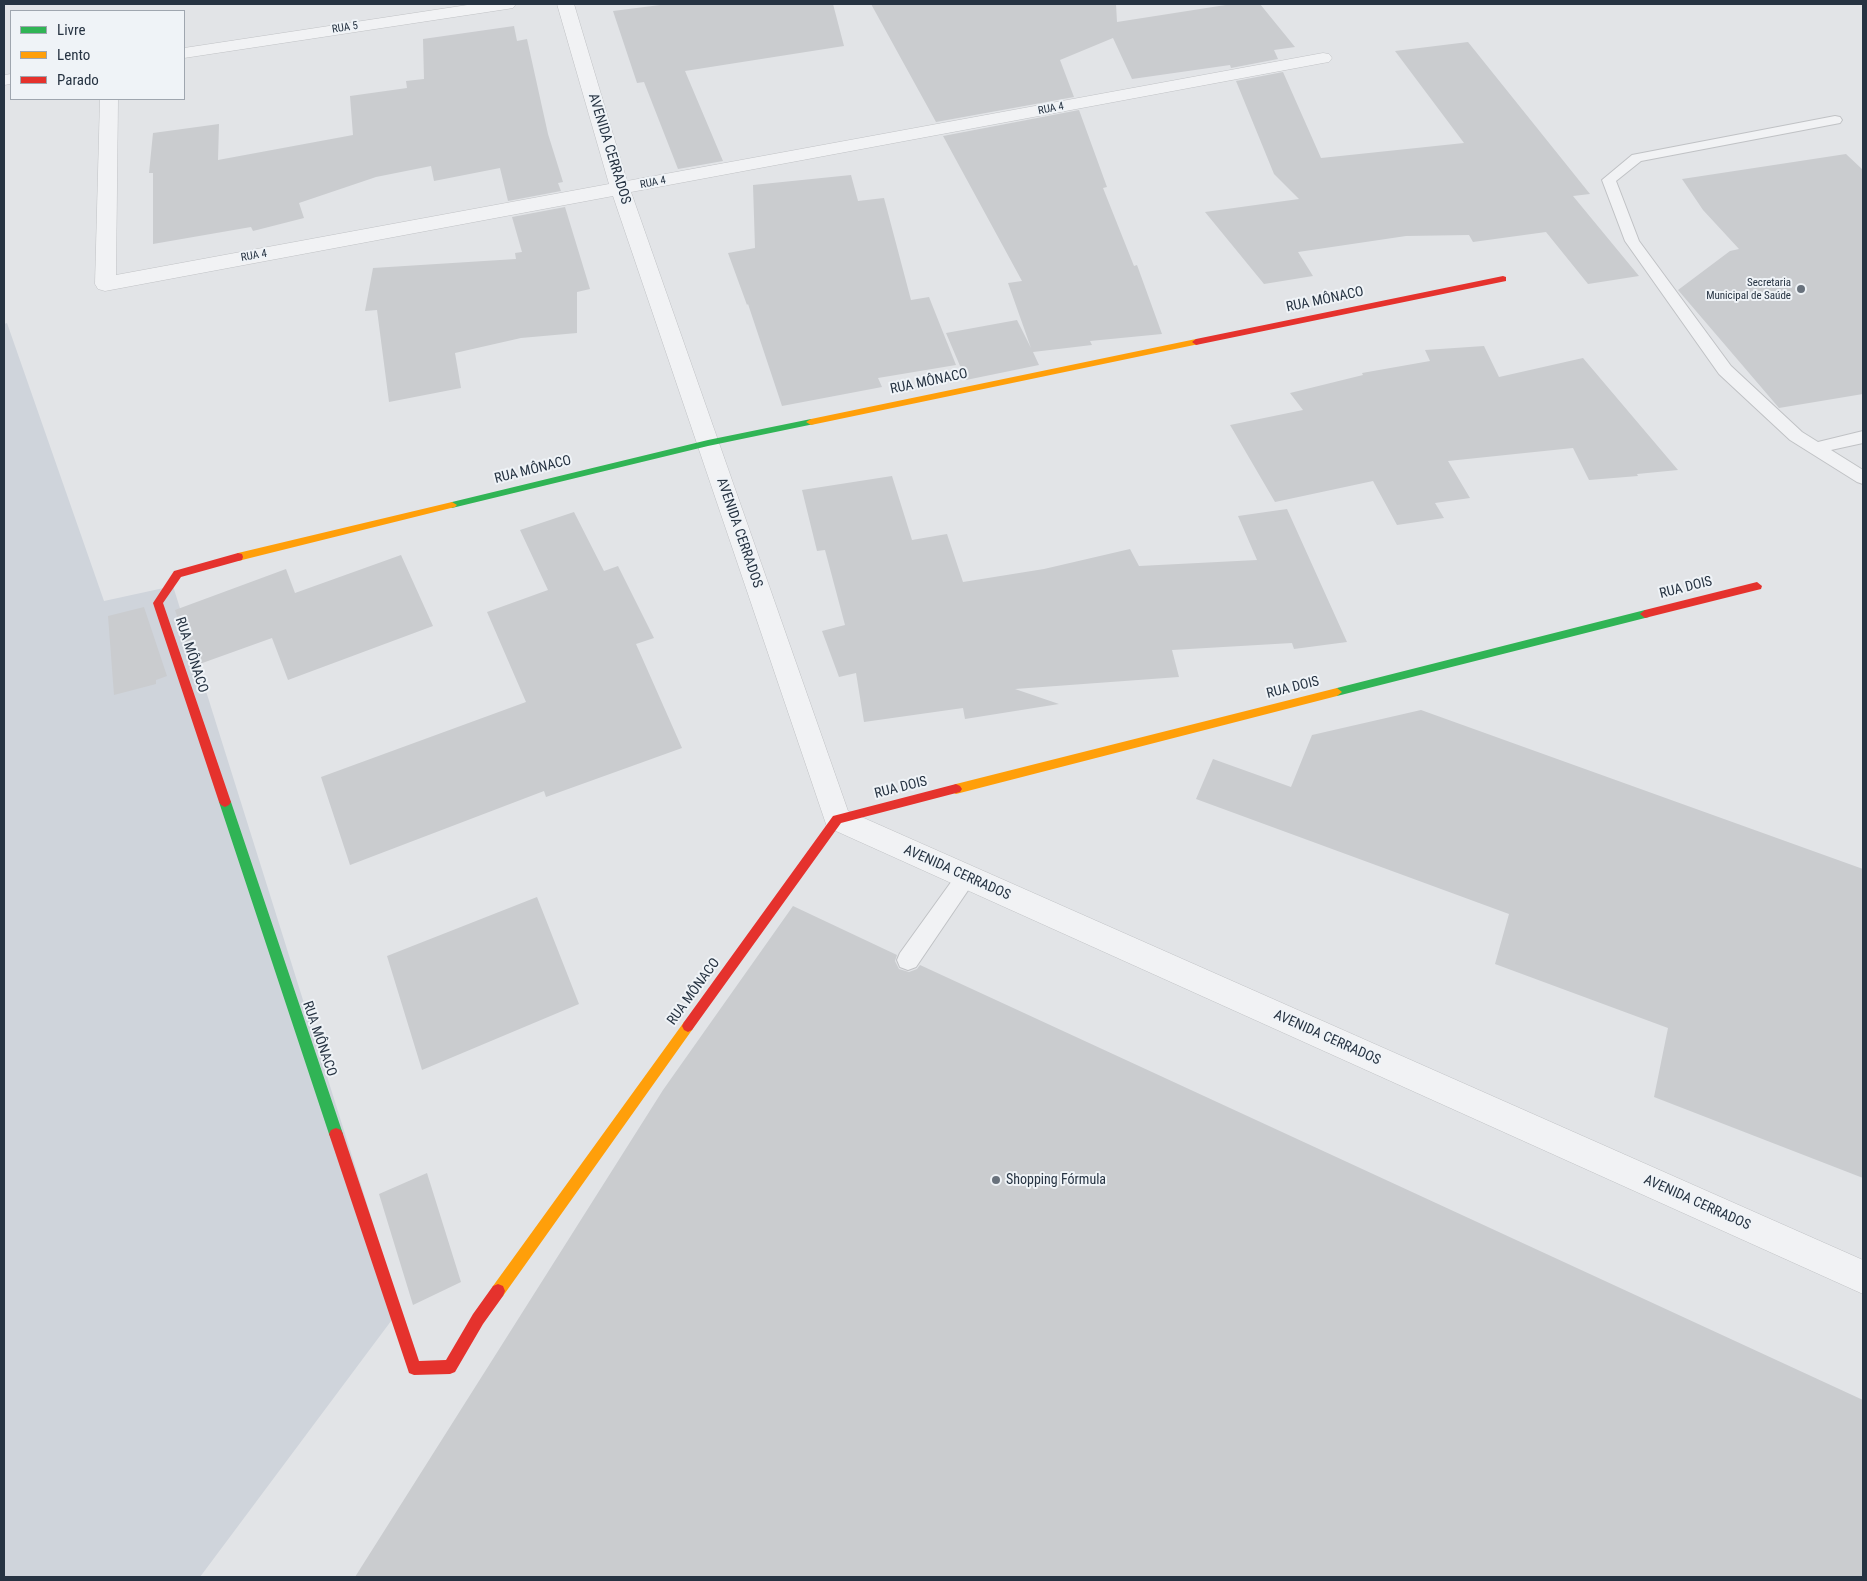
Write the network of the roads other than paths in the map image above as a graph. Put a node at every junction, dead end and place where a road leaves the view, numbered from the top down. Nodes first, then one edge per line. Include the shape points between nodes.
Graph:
1 (507, 4) edge
2 (565, 4) edge
3 (185, 53) edge
4 (1323, 58) dead end
5 (109, 100) edge
6 (1834, 120) dead end
7 (620, 189) junction
8 (1503, 279) dead end
9 (1863, 436) edge
10 (708, 442) junction
11 (1816, 448) junction
12 (1863, 478) edge
13 (1757, 586) dead end
14 (837, 819) junction
15 (966, 877) junction
16 (908, 960) dead end
17 (1863, 1277) edge

1 - 3 street, RUA 5
2 - 7 street, AVENIDA CERRADOS
4 - 7 street, RUA 4
5 - 7 street, RUA 4 via 105,284
6 - 11 lane via 1637,158 1609,180 1632,241 1725,370 1796,436
7 - 10 street, AVENIDA CERRADOS
8 - 10 street, RUA MÔNACO
9 - 11 lane
10 - 14 street, AVENIDA CERRADOS
10 - 14 street, RUA MÔNACO via 209,564 178,574 158,603 414,1368 450,1367 478,1319
11 - 12 lane
13 - 14 street, RUA DOIS
14 - 15 street, AVENIDA CERRADOS
15 - 16 lane
15 - 17 street, AVENIDA CERRADOS

